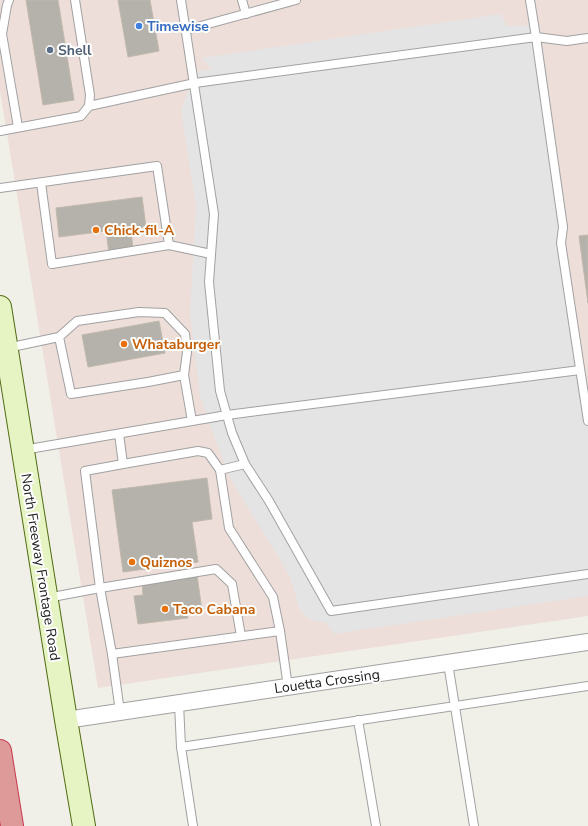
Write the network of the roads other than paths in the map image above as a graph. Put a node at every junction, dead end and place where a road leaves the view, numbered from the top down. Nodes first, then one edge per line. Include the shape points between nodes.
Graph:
1 (9, 0) edge
2 (75, 0) edge
3 (181, 0) edge
4 (242, 0) edge
5 (296, 0) edge
6 (530, 0) edge
7 (246, 14) junction
8 (186, 30) junction
9 (1, 34) edge
10 (536, 37) junction
11 (588, 38) edge
12 (195, 83) junction
13 (89, 106) junction
14 (18, 127) junction
15 (0, 131) edge
16 (41, 183) junction
17 (0, 188) edge
18 (169, 245) junction
19 (212, 254) junction
20 (0, 307) edge
21 (59, 337) junction
22 (6, 348) junction
23 (580, 370) junction
24 (184, 375) junction
25 (227, 415) junction
26 (192, 421) junction
27 (588, 421) edge
28 (119, 434) junction
29 (23, 450) junction
30 (123, 464) junction
31 (245, 464) junction
32 (220, 470) junction
33 (588, 574) edge
34 (100, 588) junction
35 (46, 598) junction
36 (280, 631) junction
37 (241, 636) junction
38 (588, 642) edge
39 (112, 654) junction
40 (448, 663) junction
41 (588, 686) edge
42 (288, 687) junction
43 (179, 703) junction
44 (455, 706) junction
45 (120, 712) junction
46 (66, 720) junction
47 (358, 720) junction
48 (181, 747) junction
49 (0, 752) edge
50 (12, 826) edge
51 (84, 826) edge
52 (193, 826) edge
53 (376, 826) edge
54 (474, 826) edge

1 - 9 lane
2 - 13 lane via 90,95
3 - 8 lane
4 - 7 lane
5 - 7 lane
6 - 10 lane
7 - 8 lane
8 - 12 lane
9 - 14 lane
10 - 11 lane via 568,41
10 - 12 lane
10 - 23 lane via 563,227 560,243
12 - 13 lane
12 - 19 lane via 214,214
13 - 14 lane via 81,116
14 - 15 lane
16 - 17 lane
16 - 18 lane via 157,166
16 - 18 lane via 52,264
18 - 19 lane
19 - 25 lane via 210,295 220,391
20 - 22 main road, North Freeway Frontage Road
21 - 22 lane
21 - 24 lane via 71,394
21 - 24 lane via 77,321 139,312 165,313 185,334 187,352
22 - 29 main road, North Freeway Frontage Road
23 - 25 lane
23 - 27 lane
24 - 26 lane
25 - 26 lane
25 - 31 lane
26 - 28 lane
28 - 29 lane
28 - 30 lane
29 - 35 main road, North Freeway Frontage Road
30 - 32 lane via 198,451 208,453
30 - 34 lane via 84,471
31 - 32 lane
31 - 33 lane via 269,501 331,611
32 - 36 lane via 229,528 273,597
34 - 35 lane
34 - 37 lane via 216,569 232,584
34 - 39 lane
35 - 46 main road, North Freeway Frontage Road
36 - 37 lane
36 - 42 lane
37 - 39 lane
38 - 40 street, Louetta Crossing
39 - 45 lane
40 - 42 street, Louetta Crossing
40 - 44 lane
41 - 44 lane
42 - 43 street, Louetta Crossing
43 - 45 street, Louetta Crossing
43 - 48 lane
44 - 47 lane
44 - 54 lane
45 - 46 street, Louetta Crossing
46 - 51 main road, North Freeway Frontage Road
47 - 48 lane
47 - 53 lane
48 - 52 lane
49 - 50 highway

